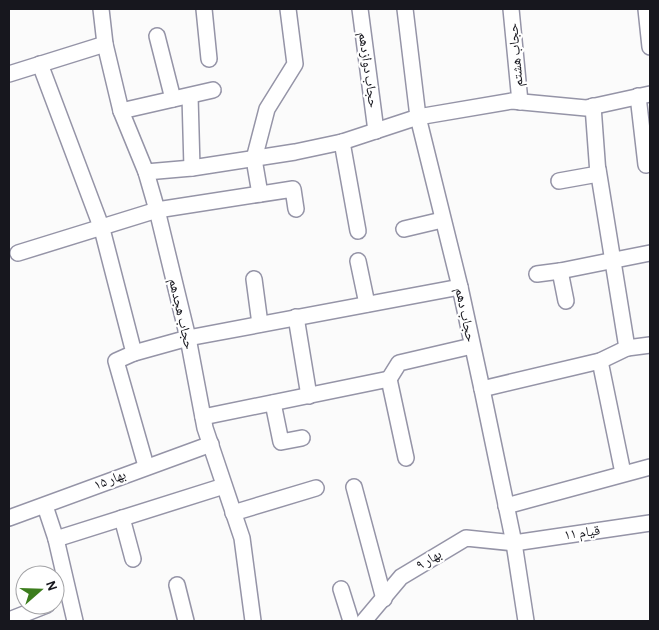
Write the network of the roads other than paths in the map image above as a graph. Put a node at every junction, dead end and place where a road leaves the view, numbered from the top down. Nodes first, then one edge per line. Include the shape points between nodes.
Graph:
1 (101, 9) edge
2 (204, 9) edge
3 (288, 9) edge
4 (360, 9) edge
5 (405, 9) edge
6 (511, 9) edge
7 (646, 9) edge
8 (157, 36) dead end
9 (105, 44) junction
10 (650, 47) edge
11 (209, 59) dead end
12 (40, 64) junction
13 (9, 74) edge
14 (213, 90) dead end
15 (644, 95) edge
16 (190, 96) junction
17 (173, 99) junction
18 (520, 102) junction
19 (593, 106) junction
20 (122, 111) junction
21 (418, 117) junction
22 (376, 130) junction
23 (342, 142) junction
24 (254, 159) junction
25 (646, 165) dead end
26 (192, 168) junction
27 (598, 169) junction
28 (146, 172) junction
29 (559, 180) dead end
30 (260, 194) junction
31 (296, 209) dead end
32 (157, 210) junction
33 (442, 220) junction
34 (102, 229) junction
35 (404, 229) dead end
36 (358, 231) dead end
37 (18, 253) dead end
38 (650, 253) edge
39 (613, 259) junction
40 (358, 261) dead end
41 (560, 271) junction
42 (538, 274) dead end
43 (254, 279) dead end
44 (460, 287) junction
45 (566, 301) dead end
46 (367, 304) junction
47 (296, 317) junction
48 (260, 324) junction
49 (188, 338) junction
50 (650, 345) edge
51 (472, 346) junction
52 (627, 348) junction
53 (134, 353) junction
54 (600, 361) junction
55 (389, 380) junction
56 (482, 389) junction
57 (309, 396) junction
58 (273, 403) junction
59 (203, 417) junction
60 (302, 438) dead end
61 (211, 444) junction
62 (406, 458) dead end
63 (146, 466) junction
64 (650, 467) edge
65 (624, 473) junction
66 (224, 486) junction
67 (354, 487) dead end
68 (316, 488) dead end
69 (44, 506) junction
70 (506, 506) junction
71 (233, 513) junction
72 (9, 518) edge
73 (122, 518) junction
74 (650, 523) edge
75 (56, 539) junction
76 (514, 543) junction
77 (133, 559) dead end
78 (177, 585) dead end
79 (341, 589) dead end
80 (70, 596) junction
81 (65, 598) edge
82 (384, 599) junction
83 (22, 615) edge
84 (9, 620) edge
85 (75, 621) edge
86 (186, 621) edge
87 (253, 621) edge
88 (351, 621) edge
89 (364, 621) edge
90 (526, 621) edge

1 - 9 street, حجاب هجدهم
2 - 11 street
3 - 24 street via 295,64 267,109
4 - 22 street, حجاب دوازدهم
5 - 21 street, حجاب دهم
6 - 18 street, حجاب هشتم
7 - 10 street
8 - 17 street
9 - 12 street
9 - 20 street, حجاب هجدهم
12 - 13 street
12 - 34 street
14 - 16 street
15 - 19 street
15 - 25 street
16 - 17 street
16 - 26 street
17 - 20 street
18 - 19 street
18 - 21 street
19 - 27 street
20 - 28 street, حجاب هجدهم
21 - 22 street
21 - 33 street, حجاب دهم
22 - 23 street
23 - 24 street
23 - 36 street
24 - 26 street
24 - 30 street
26 - 28 street
27 - 29 street via 598,174
27 - 39 street
28 - 32 street, حجاب هجدهم
30 - 31 street via 293,189
30 - 32 street
32 - 34 street
32 - 49 street, حجاب هجدهم
33 - 35 street
33 - 44 street, حجاب دهم
34 - 37 street
34 - 53 street
38 - 39 street
39 - 41 street
39 - 52 street
40 - 46 street
41 - 42 street
41 - 45 street
43 - 48 street
44 - 46 street
44 - 51 street, حجاب دهم
46 - 47 street
47 - 48 street
47 - 57 street
48 - 49 street
49 - 53 street
49 - 59 street, حجاب هجدهم
50 - 52 street
51 - 55 street via 399,363
51 - 56 street, حجاب دهم
52 - 54 street
53 - 63 street via 116,361
54 - 56 street
54 - 65 street
55 - 57 street
55 - 62 street
56 - 70 street, حجاب دهم
57 - 58 street
58 - 59 street
58 - 60 street via 281,442
59 - 61 street, حجاب هجدهم
61 - 63 street, بهار ۱۵
61 - 66 street, حجاب هجدهم
63 - 69 street, بهار ۱۵
64 - 65 street
65 - 70 street
66 - 71 street, حجاب هجدهم
66 - 73 street
67 - 82 street
68 - 71 street
69 - 72 street, بهار ۱۵
69 - 75 street
70 - 76 street, حجاب دهم
71 - 87 street, حجاب هجدهم via 242,538
73 - 75 street
73 - 77 street
74 - 76 street, قیام ۱۱
75 - 80 street
76 - 82 street, بهار ۹ via 466,538 401,577
76 - 90 street, حجاب دهم
78 - 86 street
79 - 88 street
80 - 81 street
80 - 85 street
82 - 89 street, بهار ۹
83 - 84 street

